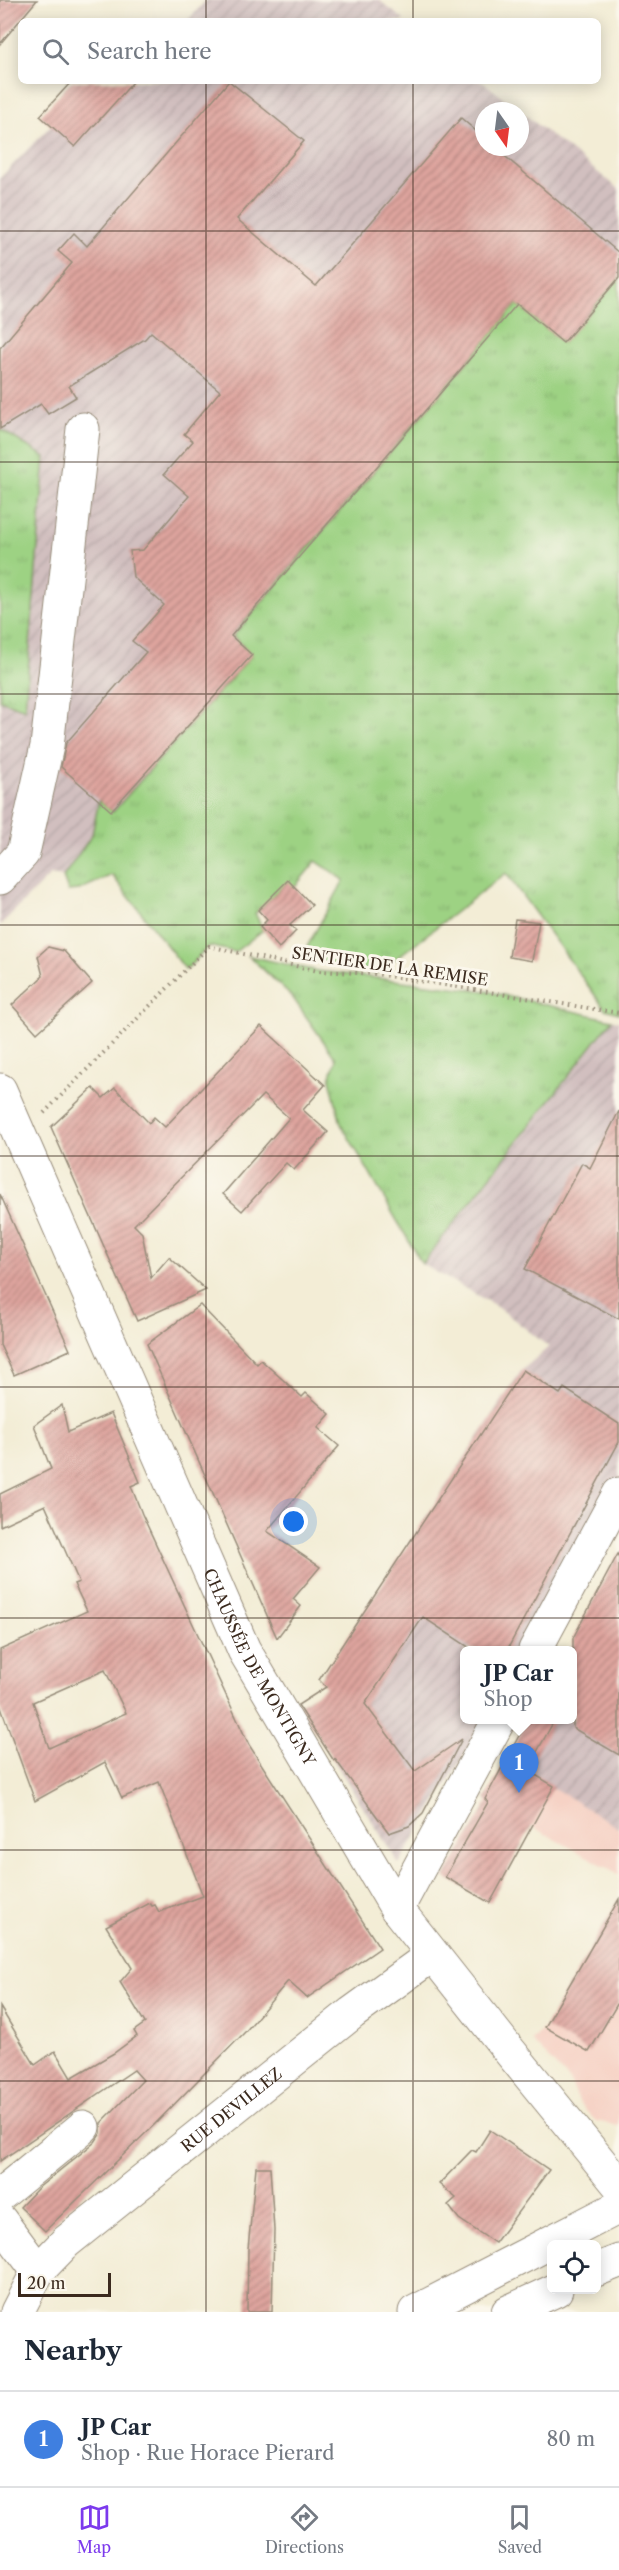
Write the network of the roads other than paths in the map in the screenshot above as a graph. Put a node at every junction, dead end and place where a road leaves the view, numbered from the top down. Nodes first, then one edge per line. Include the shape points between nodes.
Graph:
1 (83, 429) dead end
2 (0, 878) edge
3 (0, 1090) edge
4 (619, 1494) edge
5 (538, 1646) edge
6 (496, 1724) edge
7 (397, 1909) junction
8 (432, 1955) junction
9 (83, 2127) dead end
10 (619, 2185) edge
11 (0, 2195) edge
12 (619, 2207) edge
13 (0, 2220) edge
14 (619, 2261) edge
15 (601, 2268) edge
16 (38, 2271) junction
17 (547, 2293) edge
18 (17, 2312) edge
19 (415, 2312) edge
20 (508, 2312) edge

1 - 2 main road via 47,746 23,853
3 - 7 main road, CHAUSSÉE DE MONTIGNY via 244,1650
4 - 5 main road
6 - 7 main road
7 - 8 main road, CHAUSSÉE DE MONTIGNY
8 - 10 main road, CHAUSSÉE DE MONTIGNY
8 - 16 main road, RUE DEVILLEZ via 136,2183
9 - 11 main road
12 - 19 main road
13 - 16 main road
14 - 15 main road
16 - 18 main road, RUE DEVILLEZ
17 - 20 main road

